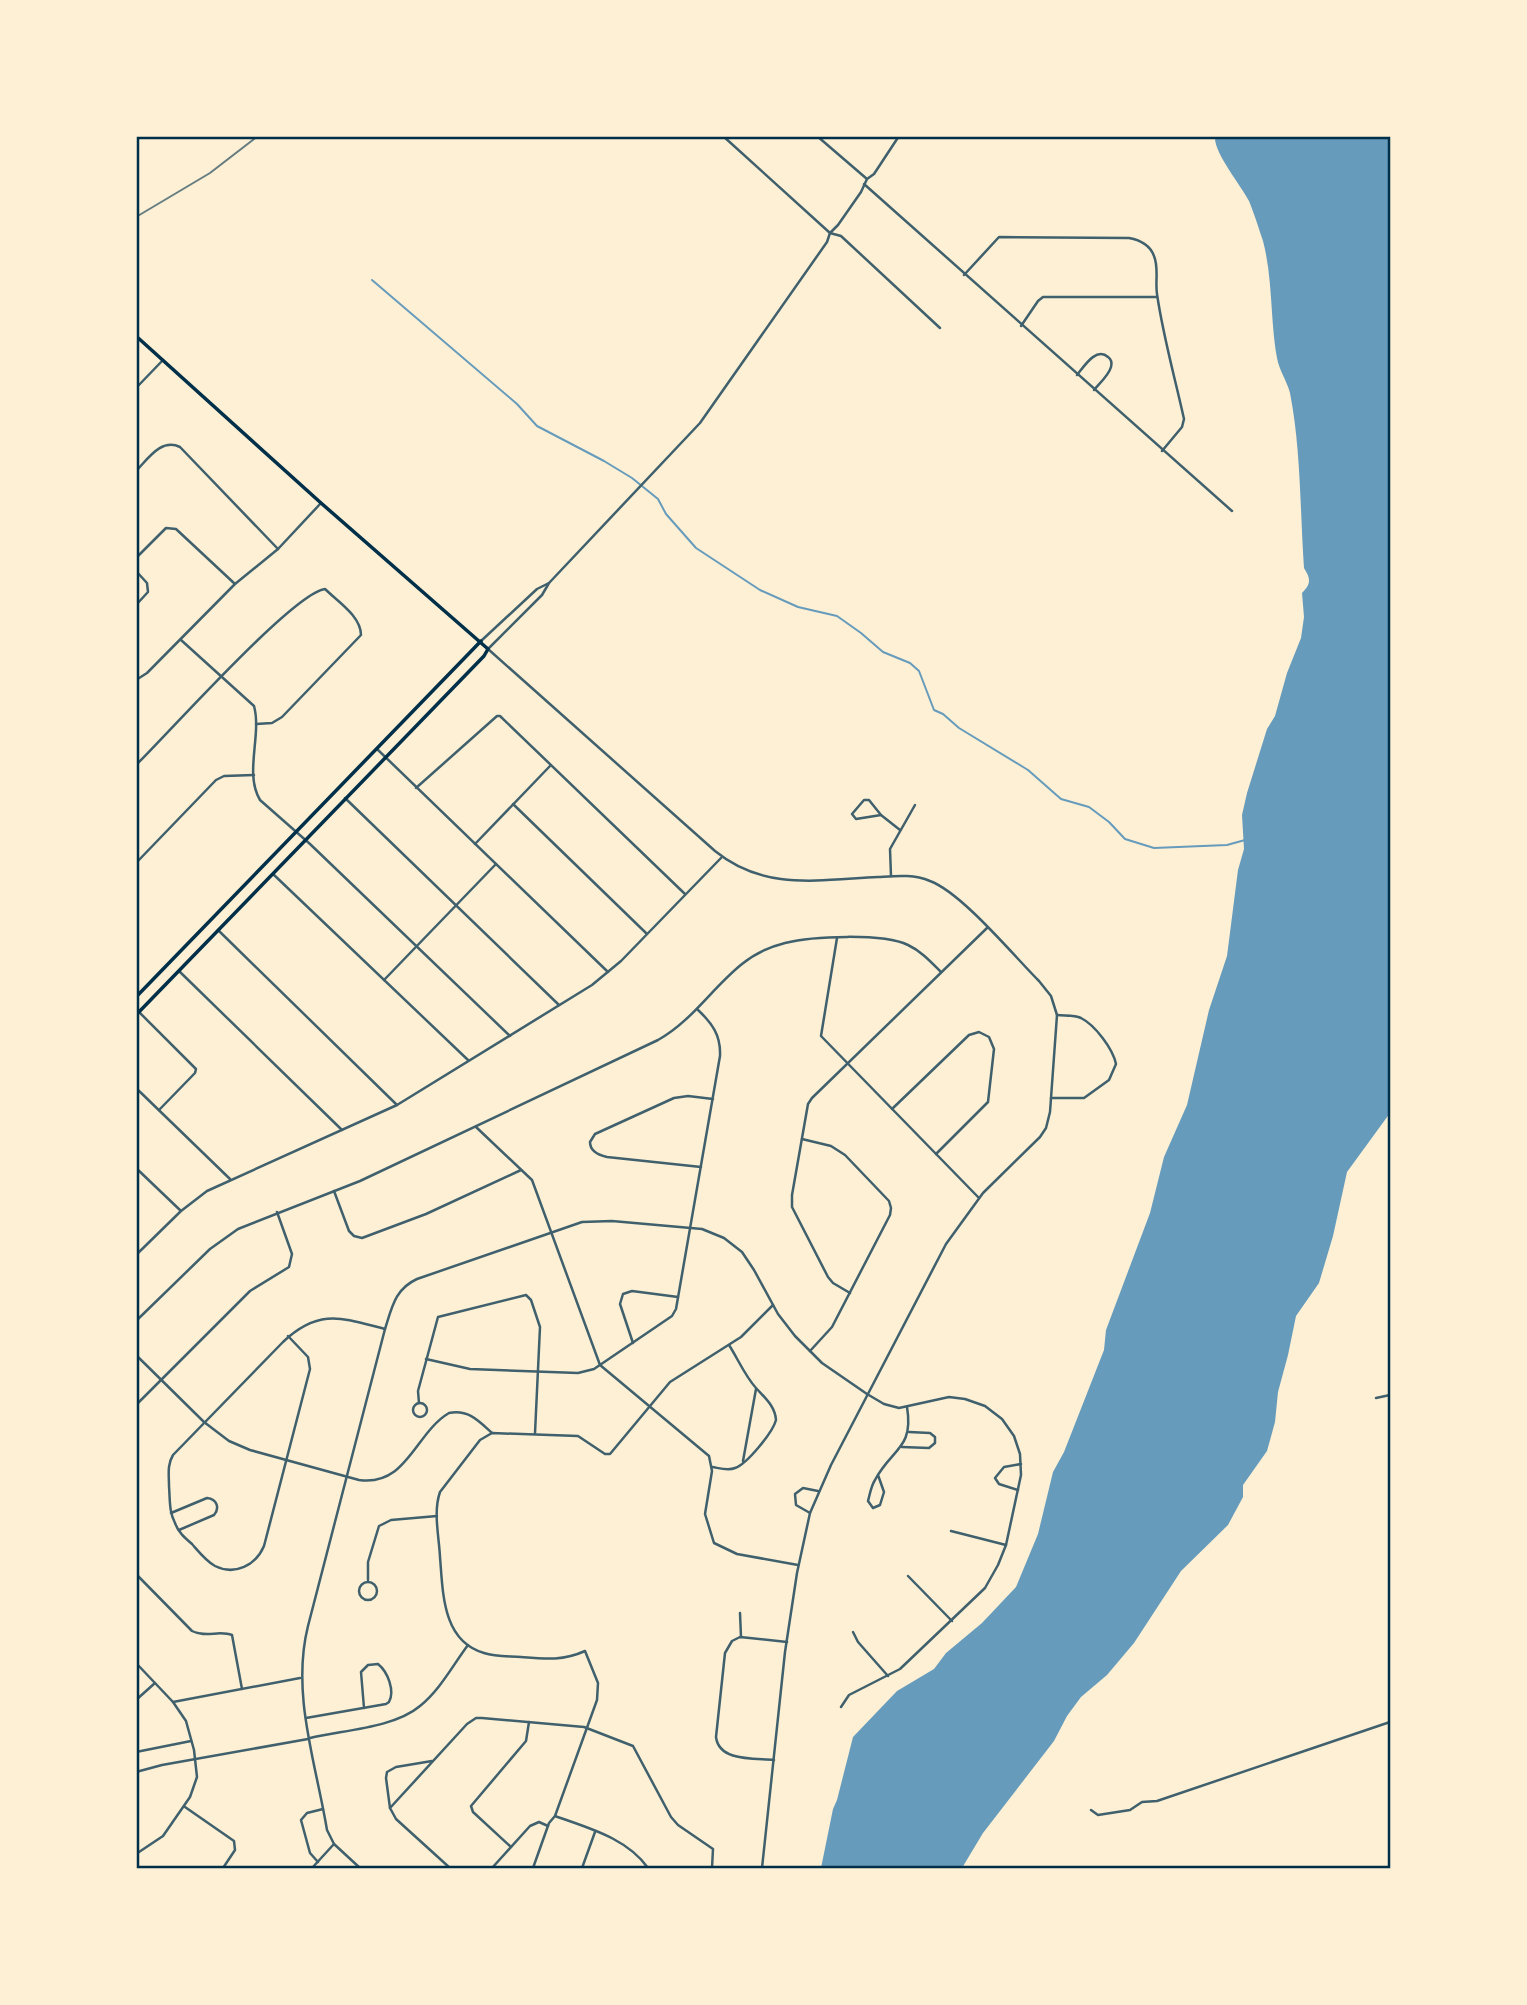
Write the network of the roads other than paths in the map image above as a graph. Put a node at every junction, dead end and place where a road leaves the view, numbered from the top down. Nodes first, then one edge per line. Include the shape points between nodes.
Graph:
1 (723, 136) edge
2 (817, 136) edge
3 (899, 136) edge
4 (867, 179) junction
5 (864, 184) junction
6 (830, 233) junction
7 (964, 275) junction
8 (1158, 297) junction
9 (1021, 326) junction
10 (940, 328) dead end
11 (136, 336) edge
12 (164, 359) junction
13 (1077, 375) junction
14 (136, 388) edge
15 (1094, 390) junction
16 (1162, 451) junction
17 (136, 471) edge
18 (321, 503) junction
19 (1232, 511) dead end
20 (278, 550) junction
21 (136, 558) edge
22 (136, 571) edge
23 (549, 583) junction
24 (235, 584) junction
25 (136, 605) edge
26 (181, 640) junction
27 (481, 641) junction
28 (488, 649) junction
29 (223, 676) junction
30 (136, 680) edge
31 (256, 724) junction
32 (377, 749) junction
33 (136, 755) edge
34 (385, 758) junction
35 (142, 760) junction
36 (136, 765) edge
37 (551, 765) junction
38 (254, 775) junction
39 (416, 788) junction
40 (345, 798) junction
41 (513, 804) junction
42 (915, 805) dead end
43 (881, 815) junction
44 (900, 831) junction
45 (295, 832) junction
46 (306, 840) junction
47 (475, 844) junction
48 (722, 857) junction
49 (136, 863) edge
50 (496, 864) junction
51 (273, 874) junction
52 (891, 876) junction
53 (685, 894) junction
54 (456, 905) junction
55 (987, 928) junction
56 (218, 930) junction
57 (647, 934) junction
58 (837, 938) junction
59 (417, 946) junction
60 (179, 971) junction
61 (608, 972) junction
62 (941, 972) junction
63 (384, 981) junction
64 (136, 997) edge
65 (559, 1005) junction
66 (697, 1009) junction
67 (137, 1012) edge
68 (1057, 1016) junction
69 (510, 1036) junction
70 (468, 1061) junction
71 (847, 1064) junction
72 (136, 1088) edge
73 (1051, 1098) junction
74 (713, 1099) junction
75 (397, 1105) junction
76 (891, 1109) junction
77 (159, 1110) junction
78 (476, 1127) junction
79 (342, 1130) junction
80 (802, 1139) junction
81 (936, 1154) junction
82 (701, 1167) junction
83 (136, 1168) edge
84 (523, 1170) junction
85 (230, 1179) junction
86 (334, 1191) junction
87 (979, 1198) junction
88 (181, 1211) junction
89 (277, 1212) junction
90 (690, 1228) junction
91 (552, 1233) junction
92 (137, 1253) edge
93 (850, 1293) junction
94 (678, 1297) junction
95 (773, 1305) junction
96 (136, 1321) edge
97 (386, 1329) junction
98 (288, 1336) junction
99 (633, 1343) junction
100 (729, 1345) junction
101 (810, 1352) junction
102 (136, 1355) edge
103 (426, 1359) junction
104 (600, 1365) junction
105 (538, 1373) junction
106 (162, 1379) junction
107 (756, 1388) junction
108 (867, 1394) junction
109 (1391, 1395) edge
110 (1376, 1398) dead end
111 (419, 1403) dead end
112 (136, 1405) edge
113 (649, 1406) junction
114 (907, 1407) junction
115 (204, 1422) junction
116 (909, 1432) junction
117 (492, 1433) junction
118 (536, 1433) junction
119 (902, 1447) junction
120 (286, 1460) junction
121 (743, 1461) junction
122 (1021, 1464) junction
123 (712, 1467) junction
124 (878, 1475) junction
125 (348, 1476) junction
126 (1018, 1490) junction
127 (818, 1491) junction
128 (171, 1513) junction
129 (810, 1513) junction
130 (437, 1516) junction
131 (179, 1530) junction
132 (951, 1531) dead end
133 (1006, 1545) junction
134 (799, 1565) junction
135 (136, 1574) edge
136 (908, 1576) dead end
137 (368, 1580) junction
138 (740, 1613) dead end
139 (952, 1621) junction
140 (853, 1632) dead end
141 (741, 1637) junction
142 (787, 1642) junction
143 (468, 1645) junction
144 (138, 1666) edge
145 (889, 1676) junction
146 (300, 1678) junction
147 (156, 1682) junction
148 (242, 1689) junction
149 (136, 1700) edge
150 (173, 1702) junction
151 (841, 1707) dead end
152 (364, 1708) junction
153 (306, 1718) junction
154 (529, 1722) junction
155 (1391, 1722) edge
156 (587, 1728) junction
157 (310, 1738) junction
158 (192, 1741) junction
159 (136, 1752) edge
160 (196, 1760) junction
161 (774, 1760) junction
162 (432, 1761) junction
163 (136, 1772) edge
164 (184, 1806) junction
165 (390, 1808) junction
166 (323, 1809) junction
167 (1091, 1810) dead end
168 (555, 1816) junction
169 (548, 1826) junction
170 (596, 1831) junction
171 (334, 1844) junction
172 (511, 1847) junction
173 (136, 1854) edge
174 (318, 1862) junction
175 (223, 1868) edge
176 (312, 1868) edge
177 (360, 1868) edge
178 (450, 1868) edge
179 (492, 1868) edge
180 (533, 1868) edge
181 (582, 1868) edge
182 (648, 1868) edge
183 (712, 1868) edge
184 (762, 1868) edge

1 - 6 street
2 - 4 street
3 - 4 street
4 - 5 street
5 - 6 street
5 - 7 street
6 - 10 street via 841,236
6 - 23 street via 700,423
7 - 8 street via 999,237 1132,239 1154,254
7 - 9 street
8 - 9 street via 1043,297
8 - 16 street via 1184,421
9 - 13 street
11 - 12 main road
12 - 14 street
12 - 18 main road
13 - 15 street
13 - 15 street via 1093,356 1108,357 1111,369
15 - 16 street
16 - 19 street
17 - 20 street via 162,447 180,447
18 - 20 street
18 - 27 main road
20 - 24 street
21 - 24 street via 166,528 176,528
22 - 25 street via 147,583 148,592
23 - 27 street
23 - 28 street
24 - 26 street
26 - 29 street
26 - 30 street
27 - 28 main road
27 - 32 main road
28 - 34 main road
28 - 48 street
29 - 31 street via 254,706
29 - 31 street via 268,629 319,590 325,589 357,620 361,635 282,717
29 - 35 street
31 - 38 street
32 - 34 street
32 - 45 main road
33 - 35 street
34 - 39 street
34 - 40 main road
35 - 36 street
37 - 39 street via 499,715
37 - 41 street
37 - 53 street
38 - 45 street via 258,797
38 - 49 street via 216,780
39 - 47 street
40 - 46 main road
40 - 54 street
41 - 47 street
41 - 57 street
42 - 44 street
43 - 43 street via 867,799 852,814 856,819
43 - 44 street
44 - 52 street via 890,851
45 - 46 street
45 - 64 main road
46 - 51 main road
46 - 59 street
47 - 50 street
48 - 52 street via 746,872 777,880
48 - 53 street
50 - 54 street
50 - 61 street
51 - 56 main road
51 - 63 street
52 - 55 street via 916,877 943,886
53 - 57 street
54 - 59 street
54 - 65 street
55 - 62 street
55 - 68 street via 1049,992
56 - 60 main road
56 - 75 street
57 - 61 street
58 - 62 street via 895,940 915,949
58 - 66 street via 790,942 763,951 736,969
58 - 71 street via 821,1034
59 - 63 street
59 - 69 street
60 - 67 main road
60 - 79 street
61 - 65 street
62 - 71 street
63 - 70 street
65 - 69 street
66 - 74 street via 712,1024 720,1046
66 - 78 street via 658,1040
67 - 77 street via 196,1069
68 - 73 street
68 - 73 street via 1079,1017 1087,1023 1108,1045 1115,1066 1107,1082 1084,1098
69 - 70 street
70 - 75 street
71 - 76 street
71 - 80 street via 811,1099
72 - 77 street
73 - 87 street via 1043,1133
74 - 82 street
74 - 82 street via 674,1098 595,1135 590,1142 592,1149 607,1157
75 - 79 street
76 - 81 street
76 - 81 street via 969,1035 979,1032 989,1037 994,1049 988,1102
77 - 85 street
78 - 84 street
78 - 86 street
79 - 85 street
80 - 93 street via 793,1212 828,1277
80 - 93 street via 841,1152 891,1205
81 - 87 street
82 - 90 street
83 - 88 street
84 - 86 street via 362,1238 349,1231
84 - 91 street via 534,1184
85 - 88 street
86 - 89 street
87 - 108 street via 942,1252
88 - 92 street
89 - 96 street via 218,1242
89 - 106 street via 291,1251 289,1267 250,1291
90 - 91 street via 597,1220
90 - 94 street
90 - 95 street via 716,1234 737,1248
91 - 97 street via 409,1283 395,1297
91 - 104 street
93 - 101 street via 829,1331
94 - 99 street via 672,1317
94 - 99 street via 623,1294 620,1304
95 - 100 street via 752,1329
95 - 101 street
97 - 98 street via 331,1317 307,1322
97 - 125 street
98 - 115 street
98 - 120 street via 310,1365
99 - 104 street
100 - 107 street
100 - 113 street via 672,1380
101 - 108 street
102 - 106 street
103 - 105 street via 465,1368
103 - 105 street via 439,1315 523,1295 531,1300 540,1325
103 - 111 street
104 - 105 street via 573,1374
104 - 113 street
105 - 118 street
106 - 112 street
106 - 115 street
107 - 121 street
107 - 121 street via 767,1398 776,1420
108 - 114 street via 892,1407
108 - 127 street
109 - 110 street
113 - 118 street via 608,1454 582,1437
113 - 123 street via 704,1451
114 - 116 street
114 - 122 street via 948,1397 985,1406 1012,1432
115 - 120 street via 235,1444
115 - 128 street via 170,1459
116 - 119 street
116 - 119 street via 931,1434 936,1442 929,1448
117 - 118 street
117 - 125 street via 471,1415 449,1413 391,1475 373,1481
117 - 130 street via 480,1440 444,1485
119 - 124 street
120 - 125 street
120 - 131 street via 264,1546 252,1563 236,1570 217,1567
121 - 123 street via 732,1469
122 - 126 street
122 - 126 street via 1004,1467 995,1478 999,1485
123 - 134 street via 705,1514 714,1543 737,1554
124 - 124 street via 868,1501 873,1508 880,1505 884,1493
125 - 146 street via 304,1638
126 - 133 street
127 - 129 street
127 - 129 street via 803,1488 795,1494 797,1506
128 - 131 street
128 - 131 street via 207,1498 217,1504 214,1515
129 - 134 street
130 - 137 street via 380,1524 368,1562
130 - 143 street via 446,1613
132 - 133 street
133 - 139 street via 989,1583
134 - 142 street
135 - 148 street via 192,1631 232,1635
136 - 139 street
137 - 137 street via 359,1593 368,1601 378,1590
138 - 141 street
139 - 145 street
140 - 145 street
141 - 142 street
141 - 161 street via 730,1643 724,1657 717,1743 727,1754
142 - 161 street
143 - 156 street via 488,1654 558,1660 585,1651 599,1692
143 - 157 street via 433,1693 412,1712
144 - 147 street
145 - 151 street via 849,1695
146 - 148 street
146 - 153 street
147 - 149 street
147 - 150 street
148 - 150 street
150 - 158 street
152 - 152 street via 391,1699 387,1678 378,1664 360,1672
152 - 153 street
153 - 157 street
154 - 156 street
154 - 162 street via 472,1720
154 - 172 street via 526,1741 471,1807
155 - 167 street via 1157,1801 1142,1802 1130,1810 1098,1815
156 - 168 street
156 - 183 street via 635,1747 671,1817 713,1849
157 - 160 street
157 - 166 street
158 - 159 street
158 - 160 street
160 - 163 street
160 - 164 street via 196,1784
161 - 184 street
162 - 165 street
162 - 165 street via 387,1772
164 - 173 street via 163,1836
164 - 175 street via 234,1841 235,1850
165 - 178 street via 396,1819
166 - 171 street
166 - 174 street via 307,1813 301,1820 310,1853
168 - 169 street
168 - 170 street
169 - 172 street via 533,1824
169 - 180 street
170 - 181 street
170 - 182 street via 629,1848
171 - 174 street
171 - 177 street
172 - 179 street
174 - 176 street

